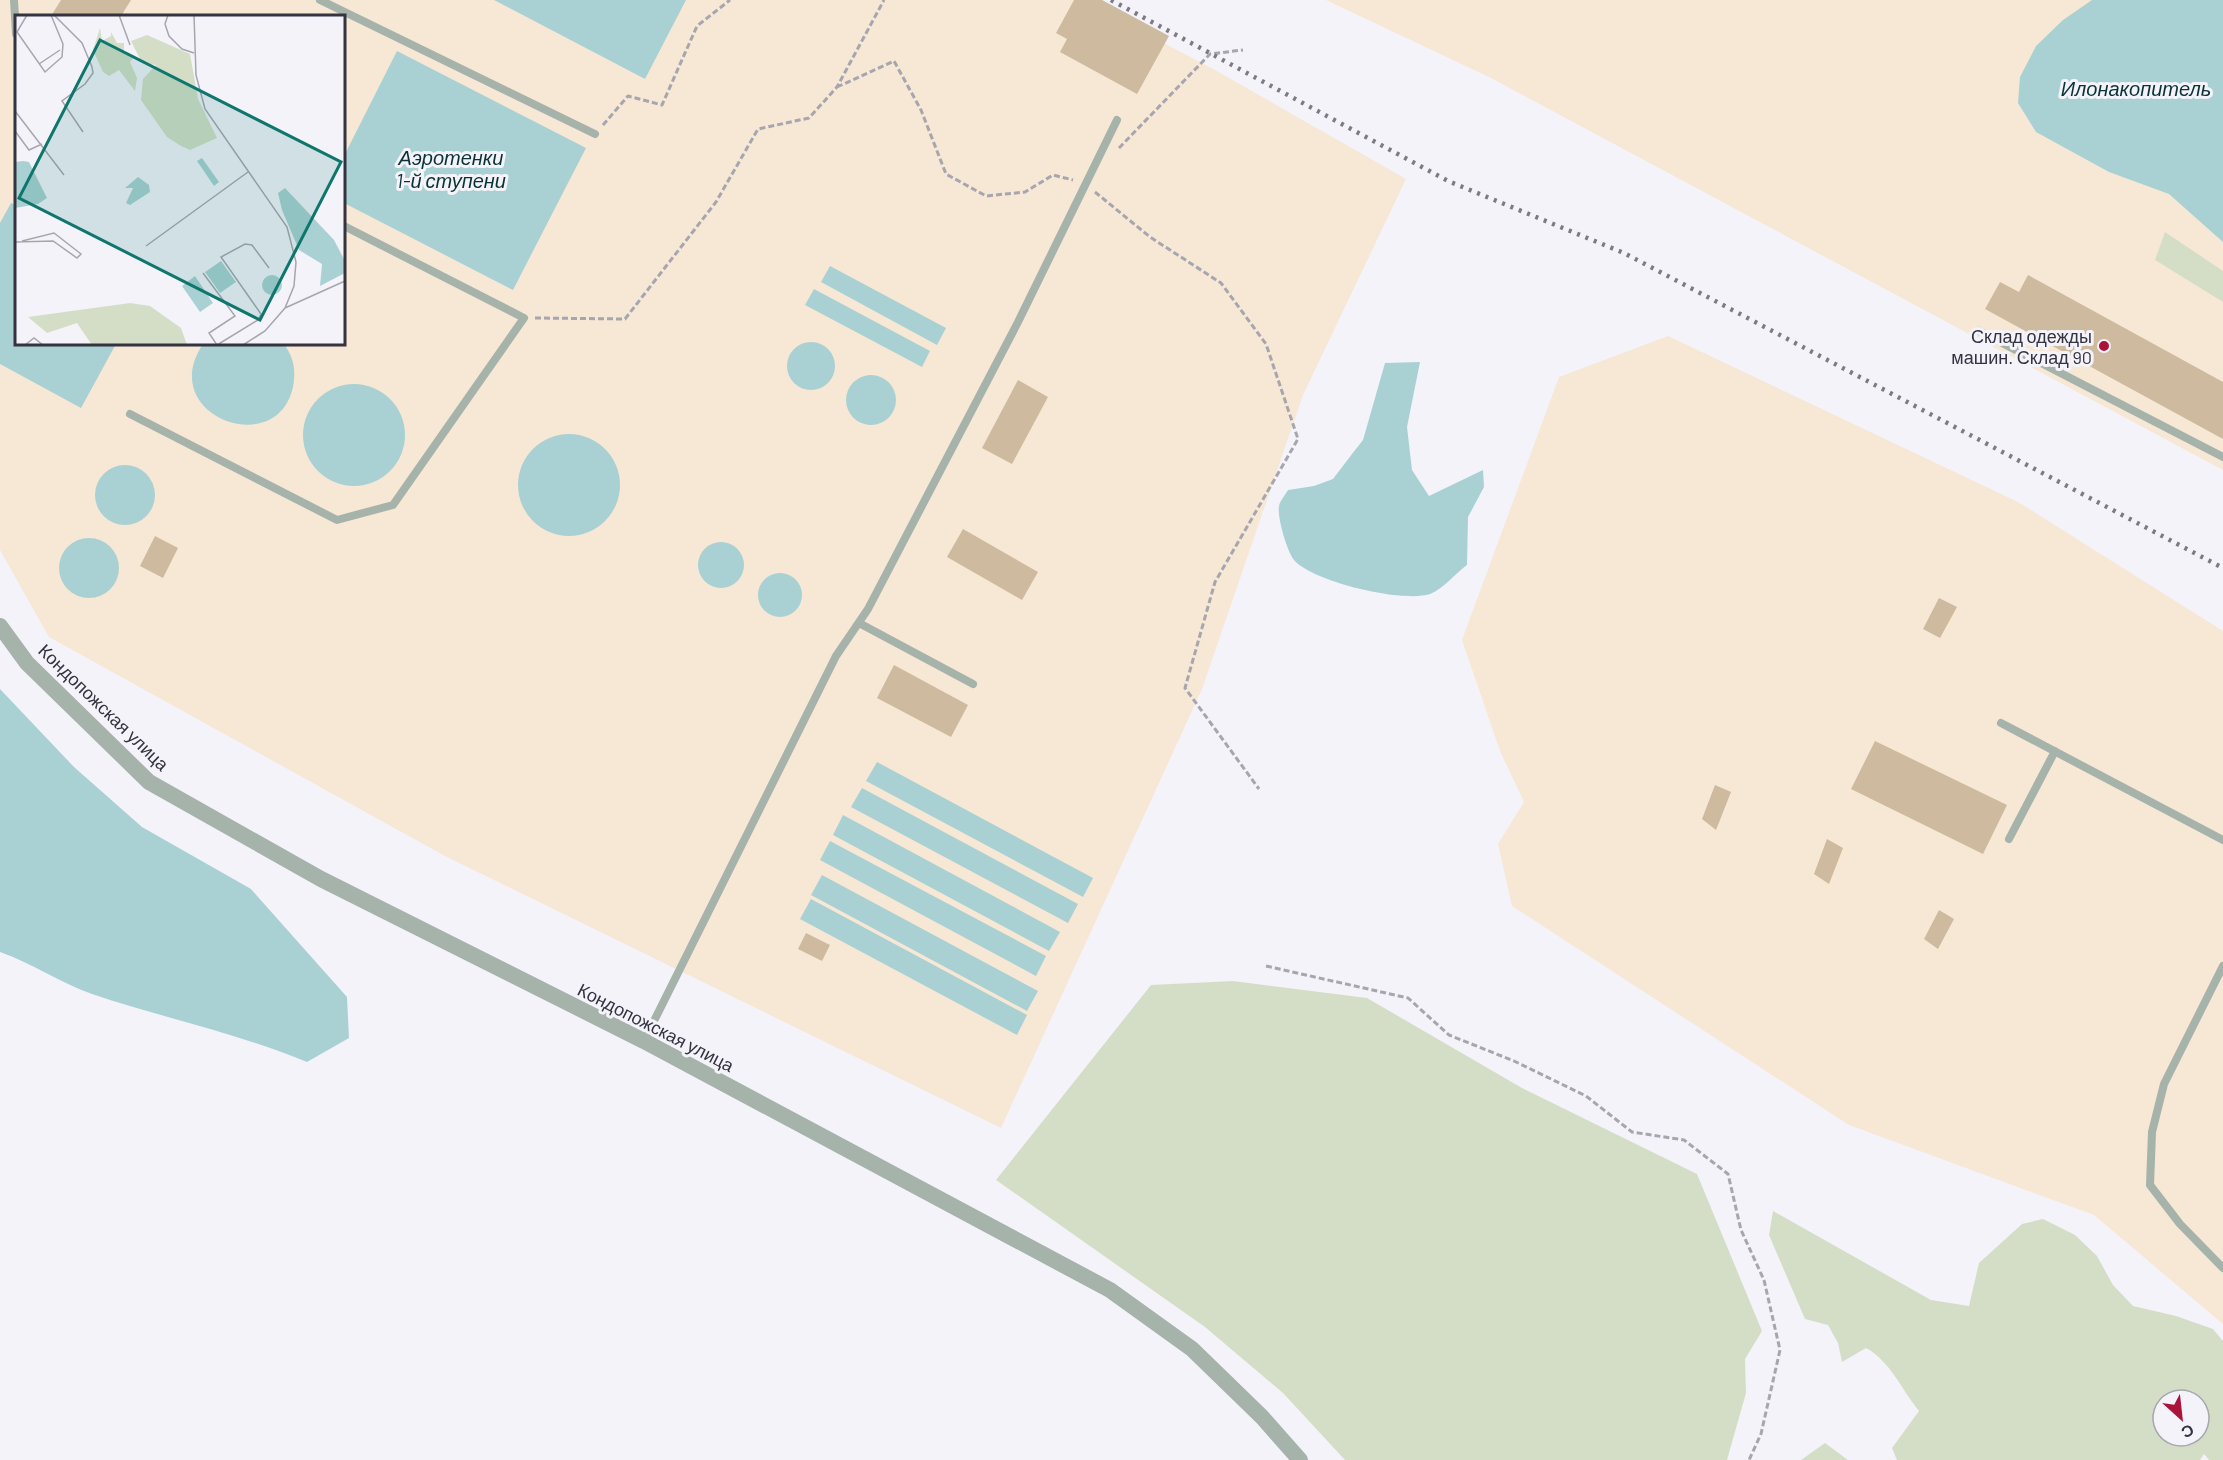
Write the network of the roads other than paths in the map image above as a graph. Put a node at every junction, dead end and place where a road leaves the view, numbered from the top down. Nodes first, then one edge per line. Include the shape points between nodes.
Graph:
1 (14, 0) edge
2 (320, 0) edge
3 (15, 17) edge
4 (1117, 120) dead end
5 (595, 134) road end
6 (345, 227) edge
7 (1979, 331) dead end
8 (130, 414) dead end
9 (2223, 457) edge
10 (859, 623) junction
11 (0, 626) edge
12 (973, 684) dead end
13 (2001, 723) dead end
14 (2055, 751) junction
15 (2009, 838) dead end
16 (2223, 840) edge
17 (2223, 966) edge
18 (644, 1041) junction
19 (2223, 1268) edge
20 (1300, 1460) edge

1 - 3 lane
2 - 5 lane
4 - 10 lane via 1018,322
6 - 8 lane via 524,318 393,505 338,520
7 - 9 lane
10 - 12 lane
10 - 18 lane via 836,656
11 - 18 street, Кондопожская улица via 27,663 150,782 321,879
13 - 14 lane
14 - 15 lane
14 - 16 lane
17 - 19 lane via 2164,1084 2152,1132 2150,1185 2180,1224
18 - 20 street, Кондопожская улица via 1110,1290 1192,1349

